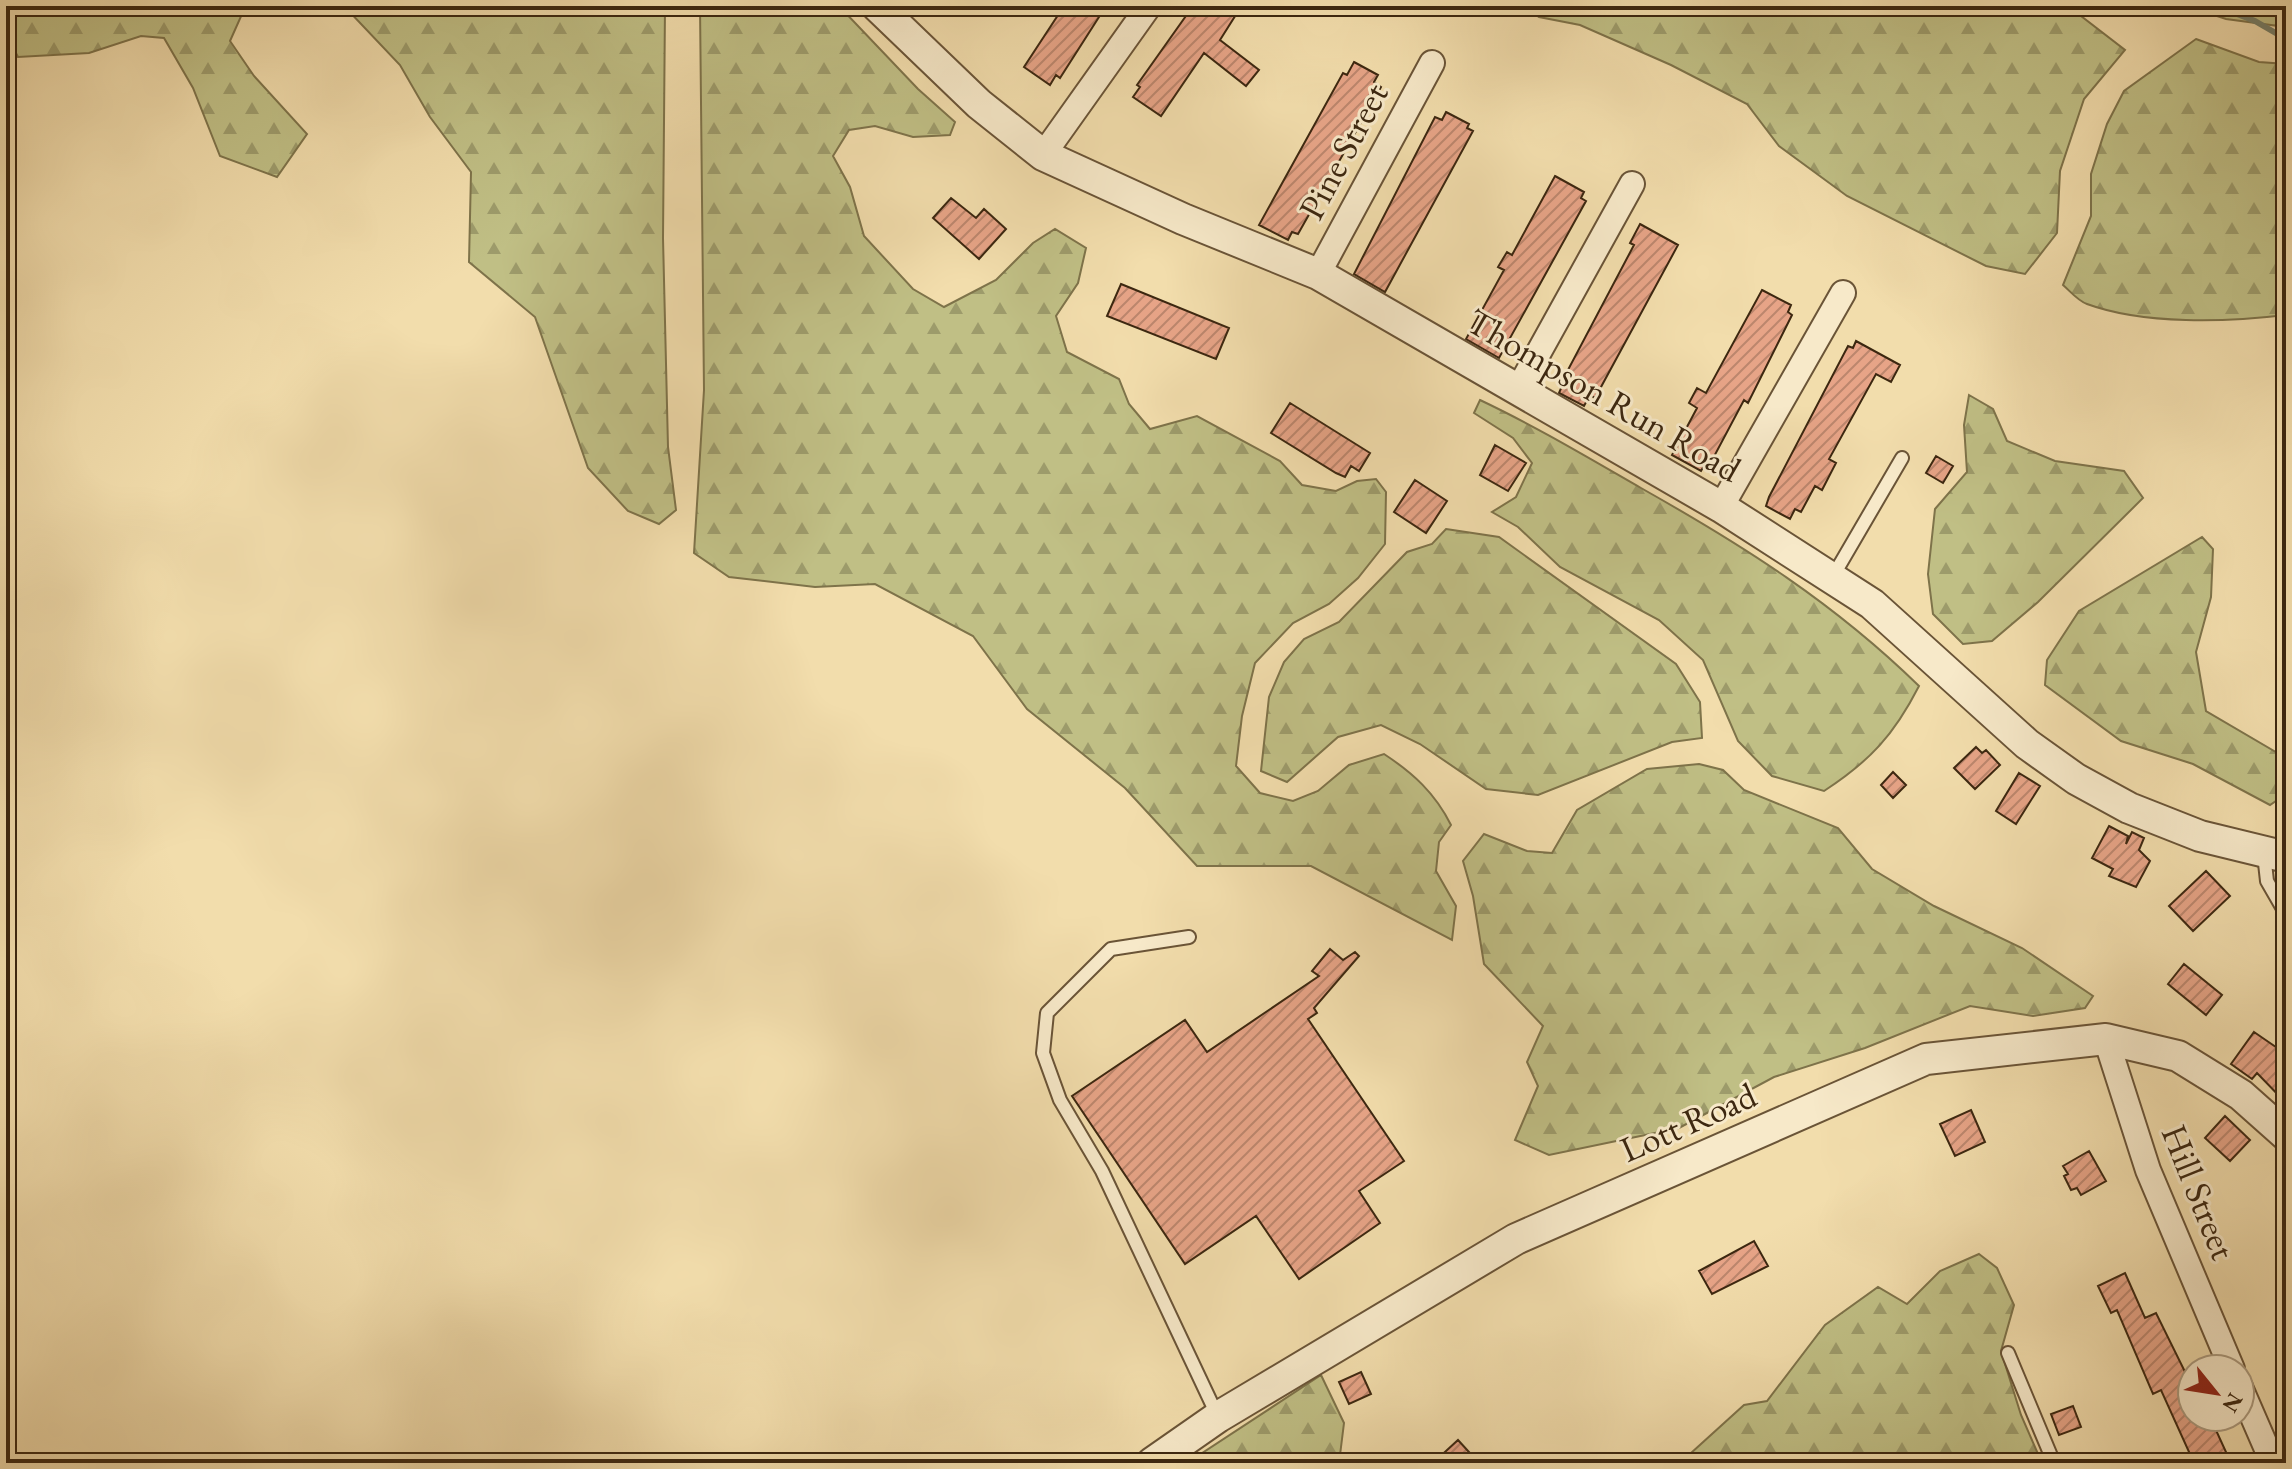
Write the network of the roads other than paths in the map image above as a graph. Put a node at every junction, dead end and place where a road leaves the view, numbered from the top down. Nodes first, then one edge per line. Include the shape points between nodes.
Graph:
1 (877, 6) edge
2 (1149, 6) edge
3 (1432, 63) dead end
4 (1043, 155) junction
5 (1632, 184) dead end
6 (1318, 274) junction
7 (1843, 293) dead end
8 (1519, 388) junction
9 (1902, 458) dead end
10 (1721, 507) junction
11 (1832, 578) junction
12 (2275, 855) edge
13 (2286, 914) edge
14 (1189, 937) dead end
15 (2106, 1039) junction
16 (2286, 1135) edge
17 (2008, 1353) dead end
18 (2225, 1353) edge
19 (1218, 1417) junction
20 (2256, 1424) edge
21 (1152, 1463) edge
22 (2054, 1463) edge
23 (2273, 1463) edge

1 - 4 street, Thompson Run Road via 979,104
2 - 4 street
3 - 6 street, Pine Street
4 - 6 street, Thompson Run Road
5 - 8 street
6 - 8 street, Thompson Run Road
7 - 10 street
8 - 10 street, Thompson Run Road
9 - 11 lane
10 - 11 street, Thompson Run Road
11 - 12 street, Thompson Run Road via 1872,604 2027,744 2076,779 2129,808 2200,836
12 - 13 lane via 2267,881
14 - 19 lane via 1111,949 1047,1013 1043,1053 1060,1100 1102,1171
15 - 16 street, Lott Road via 2178,1056 2241,1095
15 - 18 street, Hill Street via 2148,1170
15 - 19 street, Lott Road via 1926,1059 1516,1239
17 - 22 lane
19 - 21 street, Lott Road
20 - 23 street

